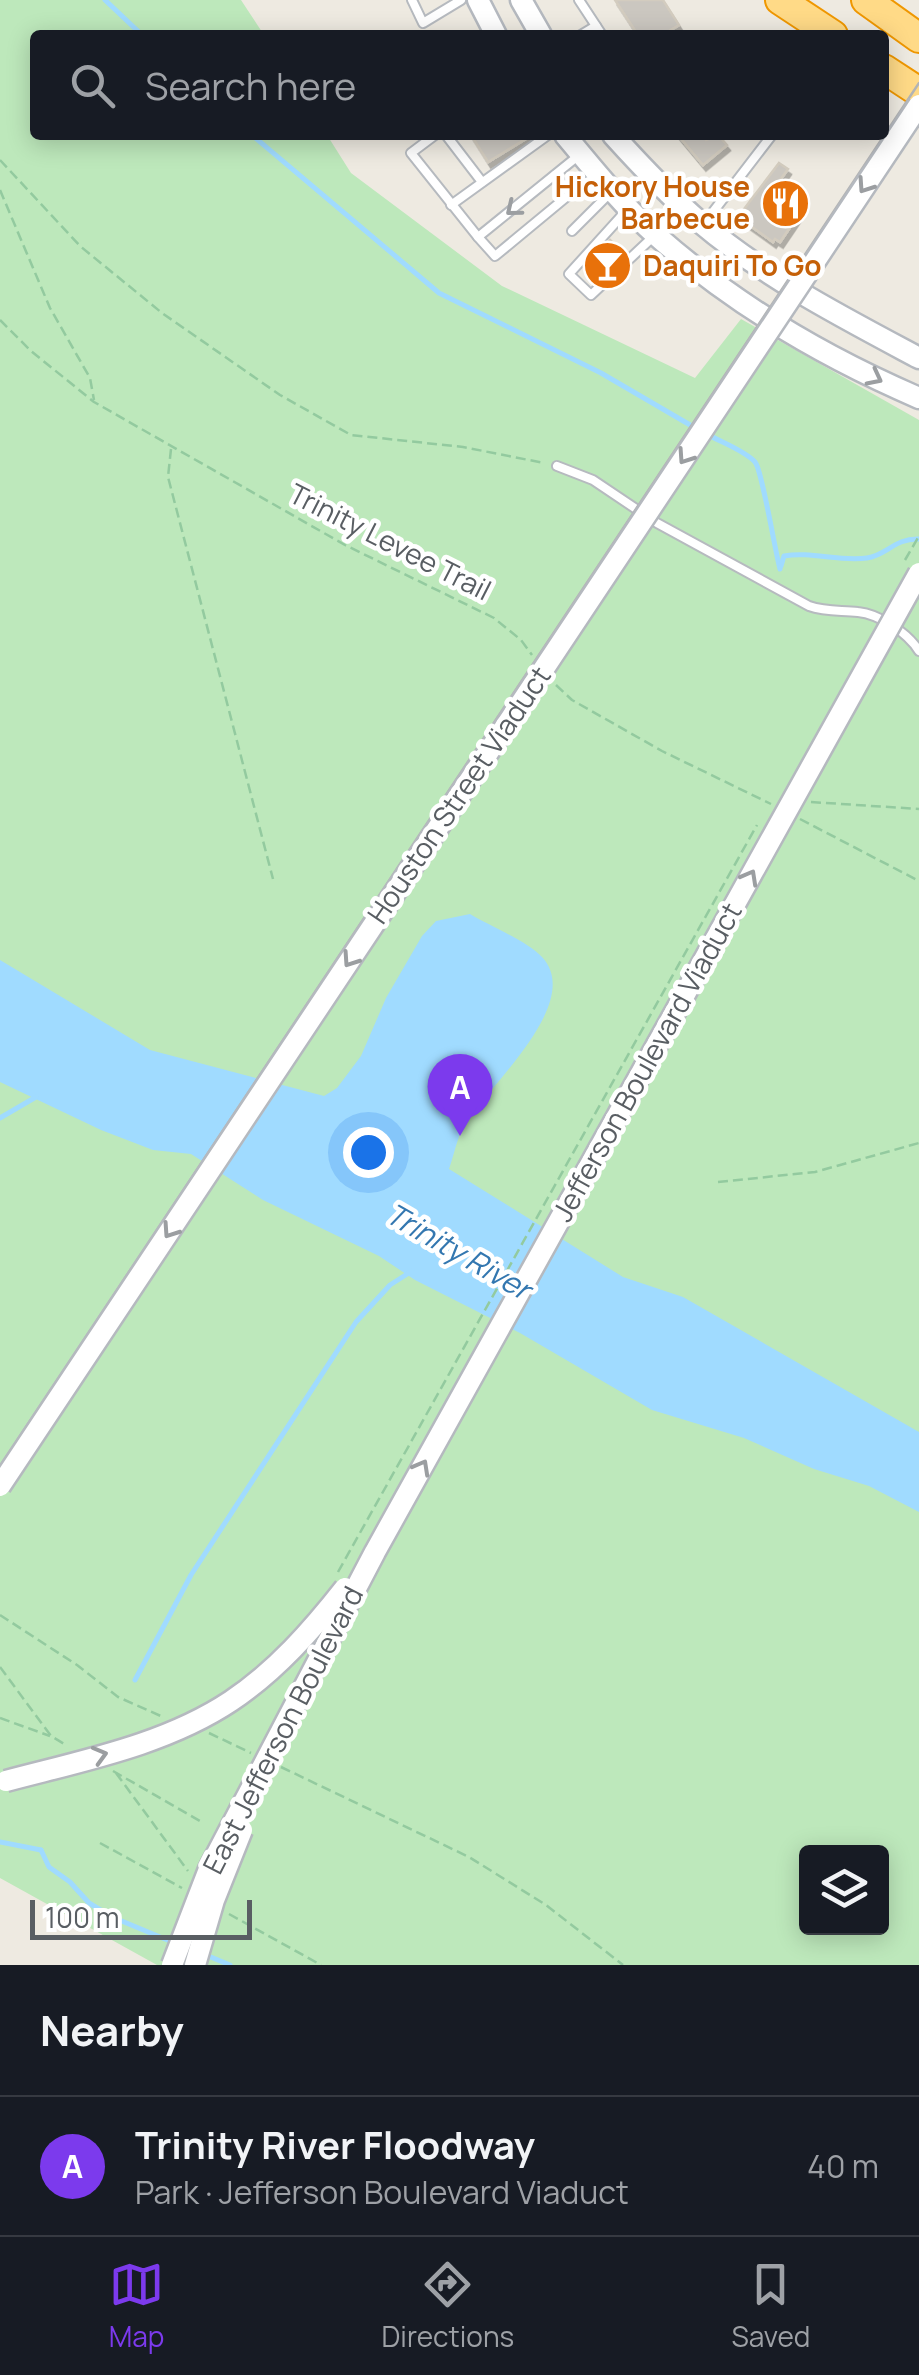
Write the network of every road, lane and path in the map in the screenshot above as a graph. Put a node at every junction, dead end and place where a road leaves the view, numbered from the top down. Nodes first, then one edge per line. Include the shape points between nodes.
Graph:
1 (412, 0) edge
2 (460, 0) edge
3 (478, 0) edge
4 (520, 0) edge
5 (579, 0) edge
6 (780, 0) edge
7 (866, 0) edge
8 (596, 26) junction
9 (493, 30) edge
10 (537, 30) edge
11 (589, 30) edge
12 (599, 30) edge
13 (825, 30) edge
14 (919, 38) edge
15 (889, 72) edge
16 (919, 92) edge
17 (919, 105) edge
18 (428, 140) edge
19 (450, 140) edge
20 (538, 140) edge
21 (569, 140) edge
22 (622, 140) edge
23 (768, 140) edge
24 (581, 154) junction
25 (0, 160) edge
26 (555, 175) junction
27 (650, 177) junction
28 (482, 182) junction
29 (0, 190) edge
30 (613, 190) junction
31 (452, 204) junction
32 (629, 208) junction
33 (703, 225) junction
34 (572, 231) dead end
35 (655, 235) junction
36 (478, 237) junction
37 (823, 306) junction
38 (0, 320) edge
39 (805, 341) junction
40 (919, 358) edge
41 (919, 398) edge
42 (94, 402) junction
43 (172, 446) junction
44 (557, 466) joint
45 (919, 536) edge
46 (909, 572) edge
47 (916, 638) edge
48 (919, 651) edge
49 (541, 666) dead end
50 (551, 678) dead end
51 (774, 796) dead end
52 (760, 798) junction
53 (780, 800) dead end
54 (800, 801) dead end
55 (775, 806) dead end
56 (919, 809) edge
57 (791, 814) dead end
58 (273, 879) dead end
59 (919, 881) edge
60 (919, 1143) edge
61 (718, 1182) dead end
62 (0, 1486) edge
63 (375, 1552) junction
64 (338, 1572) dead end
65 (0, 1667) edge
66 (0, 1718) edge
67 (169, 1719) dead end
68 (152, 1727) dead end
69 (272, 1748) junction
70 (0, 1782) edge
71 (200, 1821) dead end
72 (426, 1836) dead end
73 (192, 1876) dead end
74 (172, 1965) edge
75 (195, 1965) edge
76 (623, 1965) edge

1 - 2 lane via 423,22
3 - 9 main road
4 - 10 main road
5 - 8 lane
6 - 13 highway
7 - 14 highway
8 - 11 lane
8 - 12 lane
15 - 16 highway
17 -> 62 main road, Houston Street Viaduct, bridge
18 - 31 lane via 411,153
19 - 28 lane
20 - 28 lane
21 - 24 main road
22 - 27 main road
23 - 33 lane
24 - 26 lane
24 - 30 main road
25 - 44 path via 80,246 162,313 351,435
26 -> 36 lane
26 - 36 lane via 570,194 495,256
27 - 32 main road
27 - 33 main road
28 - 31 lane
29 - 42 path via 50,308 90,378
30 - 32 main road
30 - 34 lane
31 - 36 lane
32 - 35 main road
32 - 35 lane via 569,274 591,295
33 - 37 main road
35 - 39 main road
37 - 39 main road
37 - 40 main road
38 - 42 path, Trinity Levee Trail
39 -> 41 main road
42 - 43 path, Trinity Levee Trail
43 - 49 path, Trinity Levee Trail via 345,545 494,618
43 - 58 path via 168,477
44 - 47 lane via 593,480 809,606 866,613
45 - 46 path, bridge
63 -> 46 main road, Jefferson Boulevard Viaduct, bridge
47 - 48 lane
50 - 52 path via 587,708
51 - 64 path, bridge
52 - 53 path
52 - 55 path
54 - 56 path
57 - 59 path
60 - 61 path via 815,1172
63 - 69 main road, East Jefferson Boulevard, bridge
70 -> 63 main road, bridge via 139,1744 230,1702 314,1628
65 - 66 path via 51,1736
67 - 68 path
69 - 74 main road, East Jefferson Boulevard, bridge via 209,1869
69 - 75 main road, bridge
71 - 73 path via 115,1772
72 - 76 path via 546,1905

